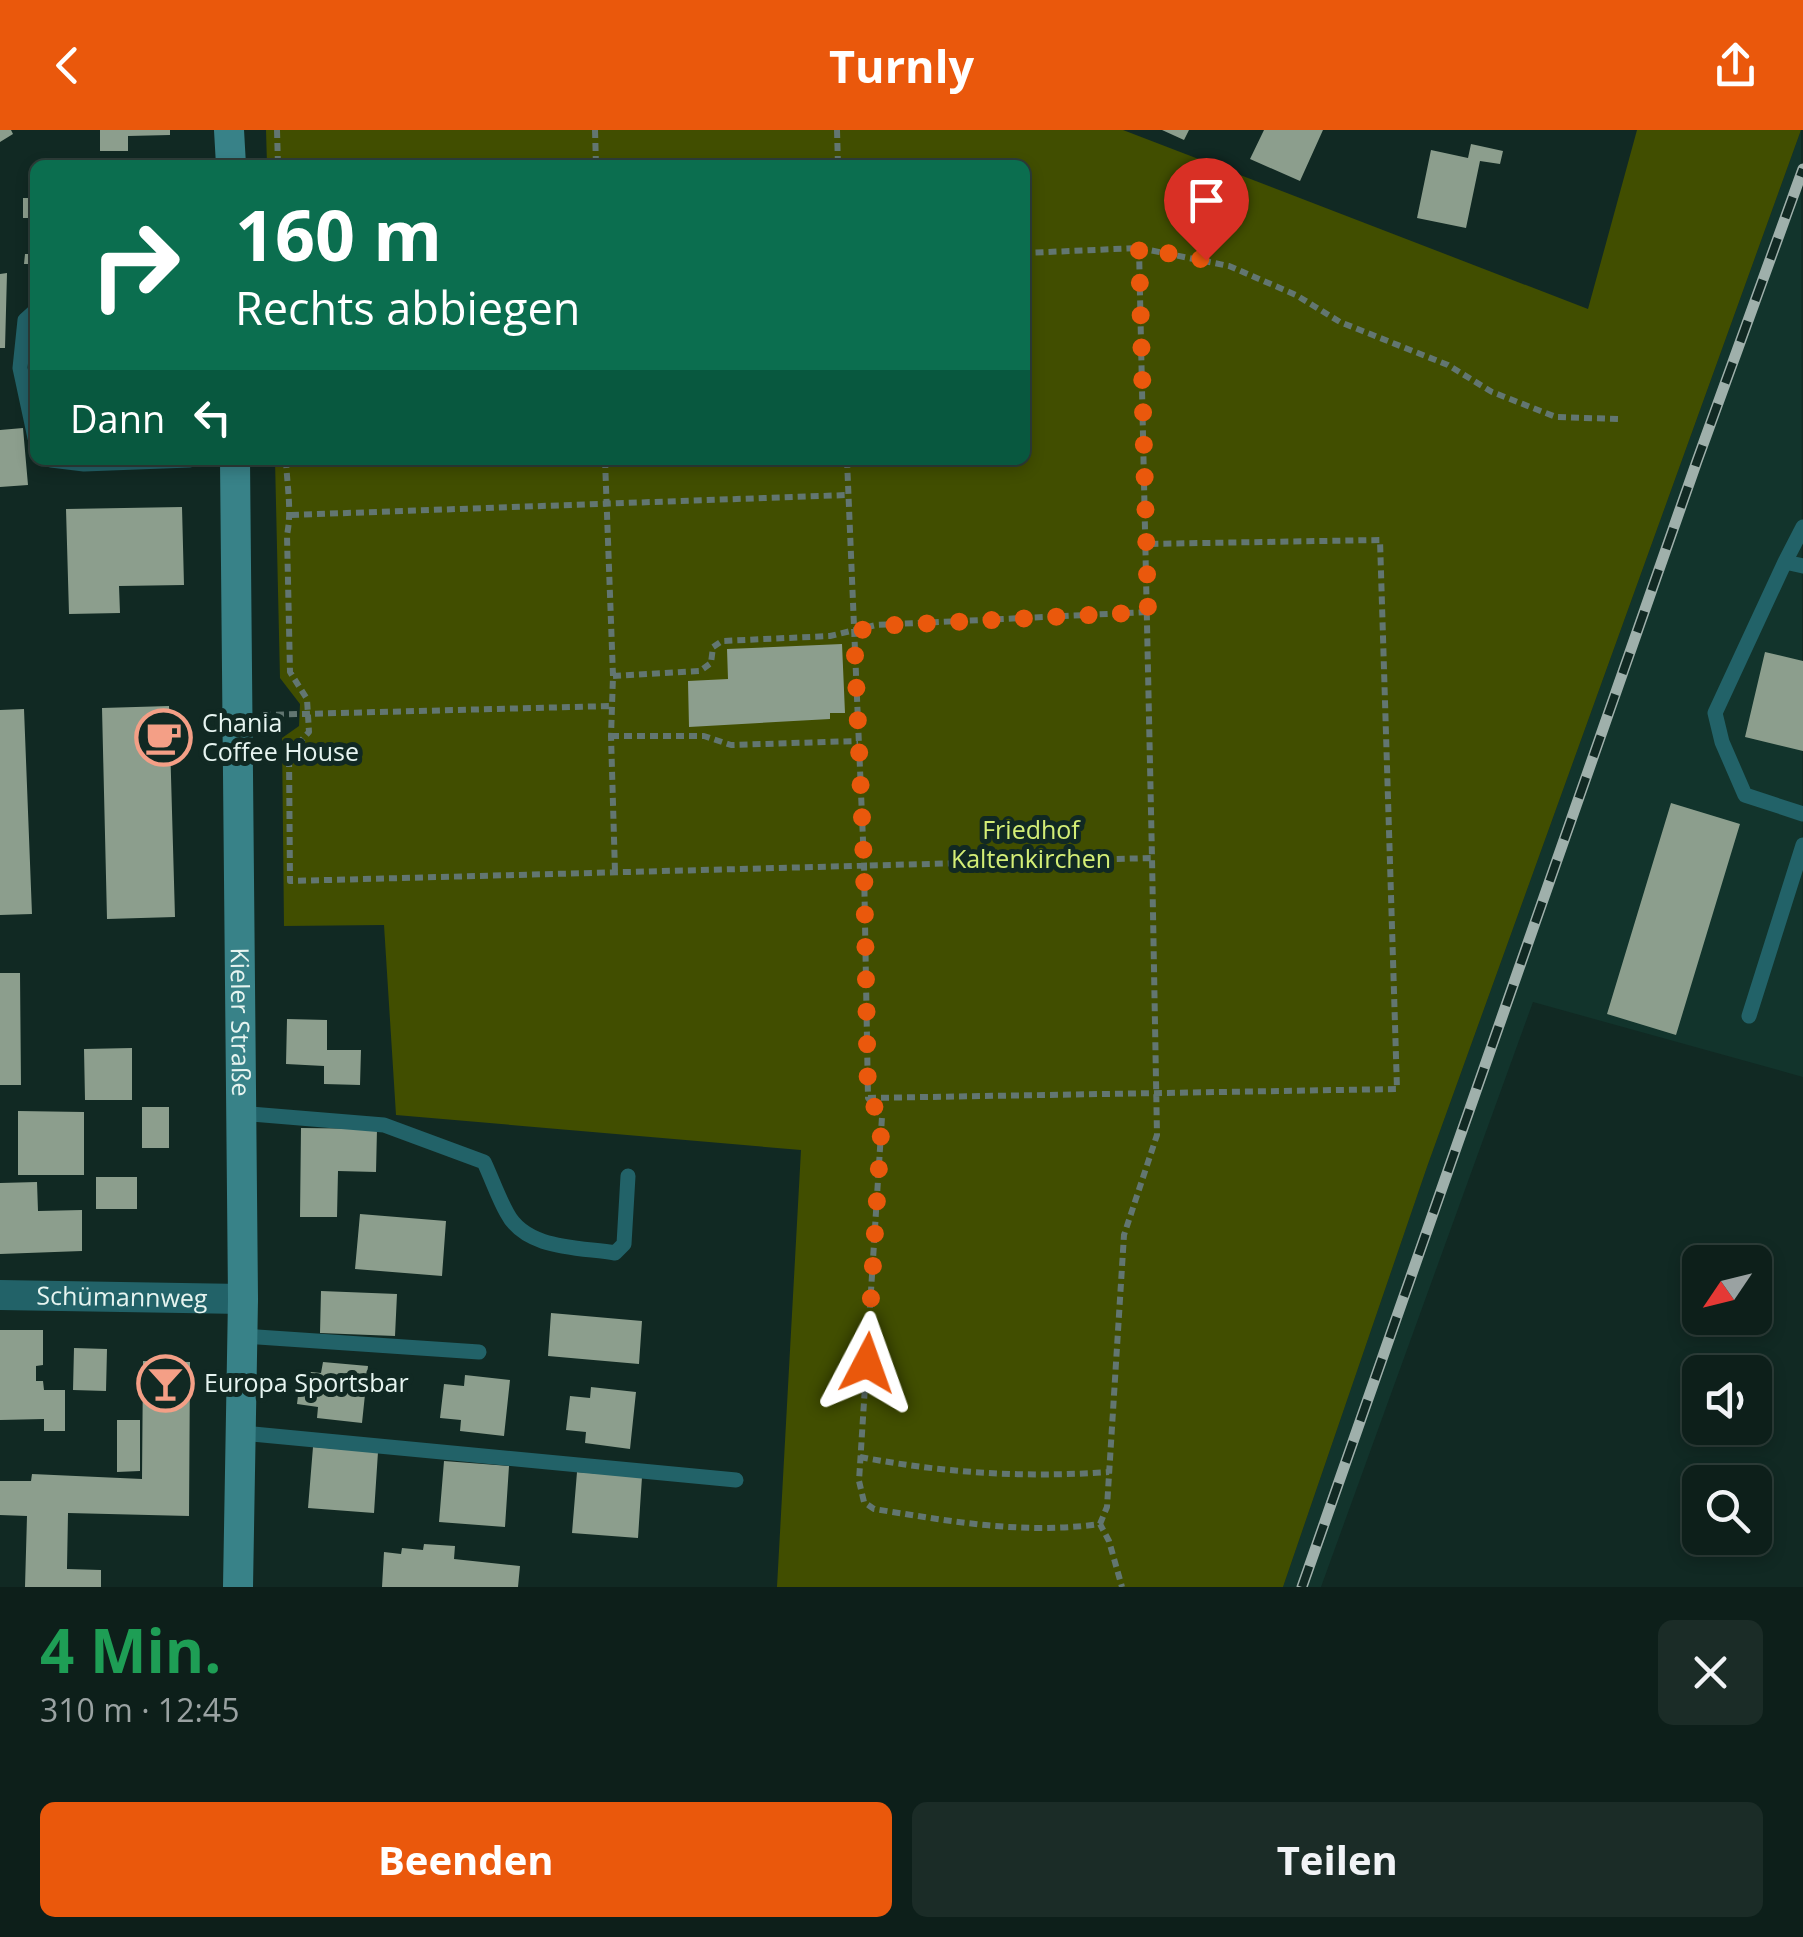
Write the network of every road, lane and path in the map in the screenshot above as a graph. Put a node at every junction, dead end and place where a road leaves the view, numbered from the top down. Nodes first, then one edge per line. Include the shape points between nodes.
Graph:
1 (230, 130) edge
2 (277, 130) edge
3 (594, 130) edge
4 (837, 130) edge
5 (230, 160) edge
6 (278, 160) edge
7 (596, 160) edge
8 (838, 160) edge
9 (1139, 248) junction
10 (1030, 253) edge
11 (30, 316) edge
12 (30, 415) edge
13 (1619, 419) dead end
14 (235, 465) edge
15 (286, 465) edge
16 (605, 465) edge
17 (847, 465) edge
18 (848, 495) junction
19 (606, 504) junction
20 (291, 515) junction
21 (1803, 527) edge
22 (1146, 544) junction
23 (1785, 562) junction
24 (1803, 566) edge
25 (1148, 612) junction
26 (854, 632) junction
27 (613, 676) junction
28 (611, 706) junction
29 (237, 715) junction
30 (309, 716) junction
31 (611, 736) junction
32 (858, 741) junction
33 (1803, 814) edge
34 (1803, 845) edge
35 (1152, 858) junction
36 (864, 864) junction
37 (615, 872) junction
38 (1748, 1016) dead end
39 (1156, 1095) junction
40 (868, 1098) junction
41 (240, 1114) junction
42 (628, 1176) dead end
43 (0, 1295) edge
44 (243, 1299) junction
45 (242, 1336) junction
46 (479, 1352) dead end
47 (242, 1434) junction
48 (860, 1456) junction
49 (1109, 1472) junction
50 (736, 1480) dead end
51 (1100, 1524) junction
52 (238, 1587) edge
53 (1122, 1587) edge

1 - 5 main road
2 - 6 path
3 - 7 path
4 - 8 path
9 - 10 path
9 - 13 path via 1229,266 1556,417
9 - 22 path
11 - 12 lane via 20,368
14 - 29 main road, Kieler Straße
15 - 20 path
16 - 19 path
17 - 18 path
18 - 19 path
18 - 26 path
19 - 20 path
19 - 27 path
20 - 30 path via 290,672
21 - 23 lane
22 - 25 path
22 - 39 path via 1380,540 1398,1089
23 - 24 lane
23 - 33 lane via 1715,713 1744,795
25 - 26 path
25 - 35 path
26 - 27 path via 722,641 700,671
26 - 32 path
27 - 28 path
28 - 30 path
28 - 31 path
29 - 30 path
29 - 41 main road, Kieler Straße
30 - 37 path via 309,732 289,754 290,881
31 - 32 path via 704,736 762,746
31 - 37 path
32 - 36 path
34 - 38 lane
35 - 36 path
35 - 39 path
36 - 37 path
36 - 40 path
39 - 40 path
39 - 49 path via 1157,1135 1124,1235
40 - 48 path via 882,1117 882,1130
41 - 42 lane via 384,1125 484,1162 508,1216 538,1241 616,1253 624,1244
41 - 44 main road, Kieler Straße
43 - 44 street, Schümannweg
44 - 45 main road, Kieler Straße
45 - 46 lane
45 - 47 main road, Kieler Straße
47 - 50 lane
47 - 52 main road, Kieler Straße
48 - 49 path via 980,1474
48 - 51 path via 864,1502 874,1509 991,1528
49 - 51 path
51 - 53 path

